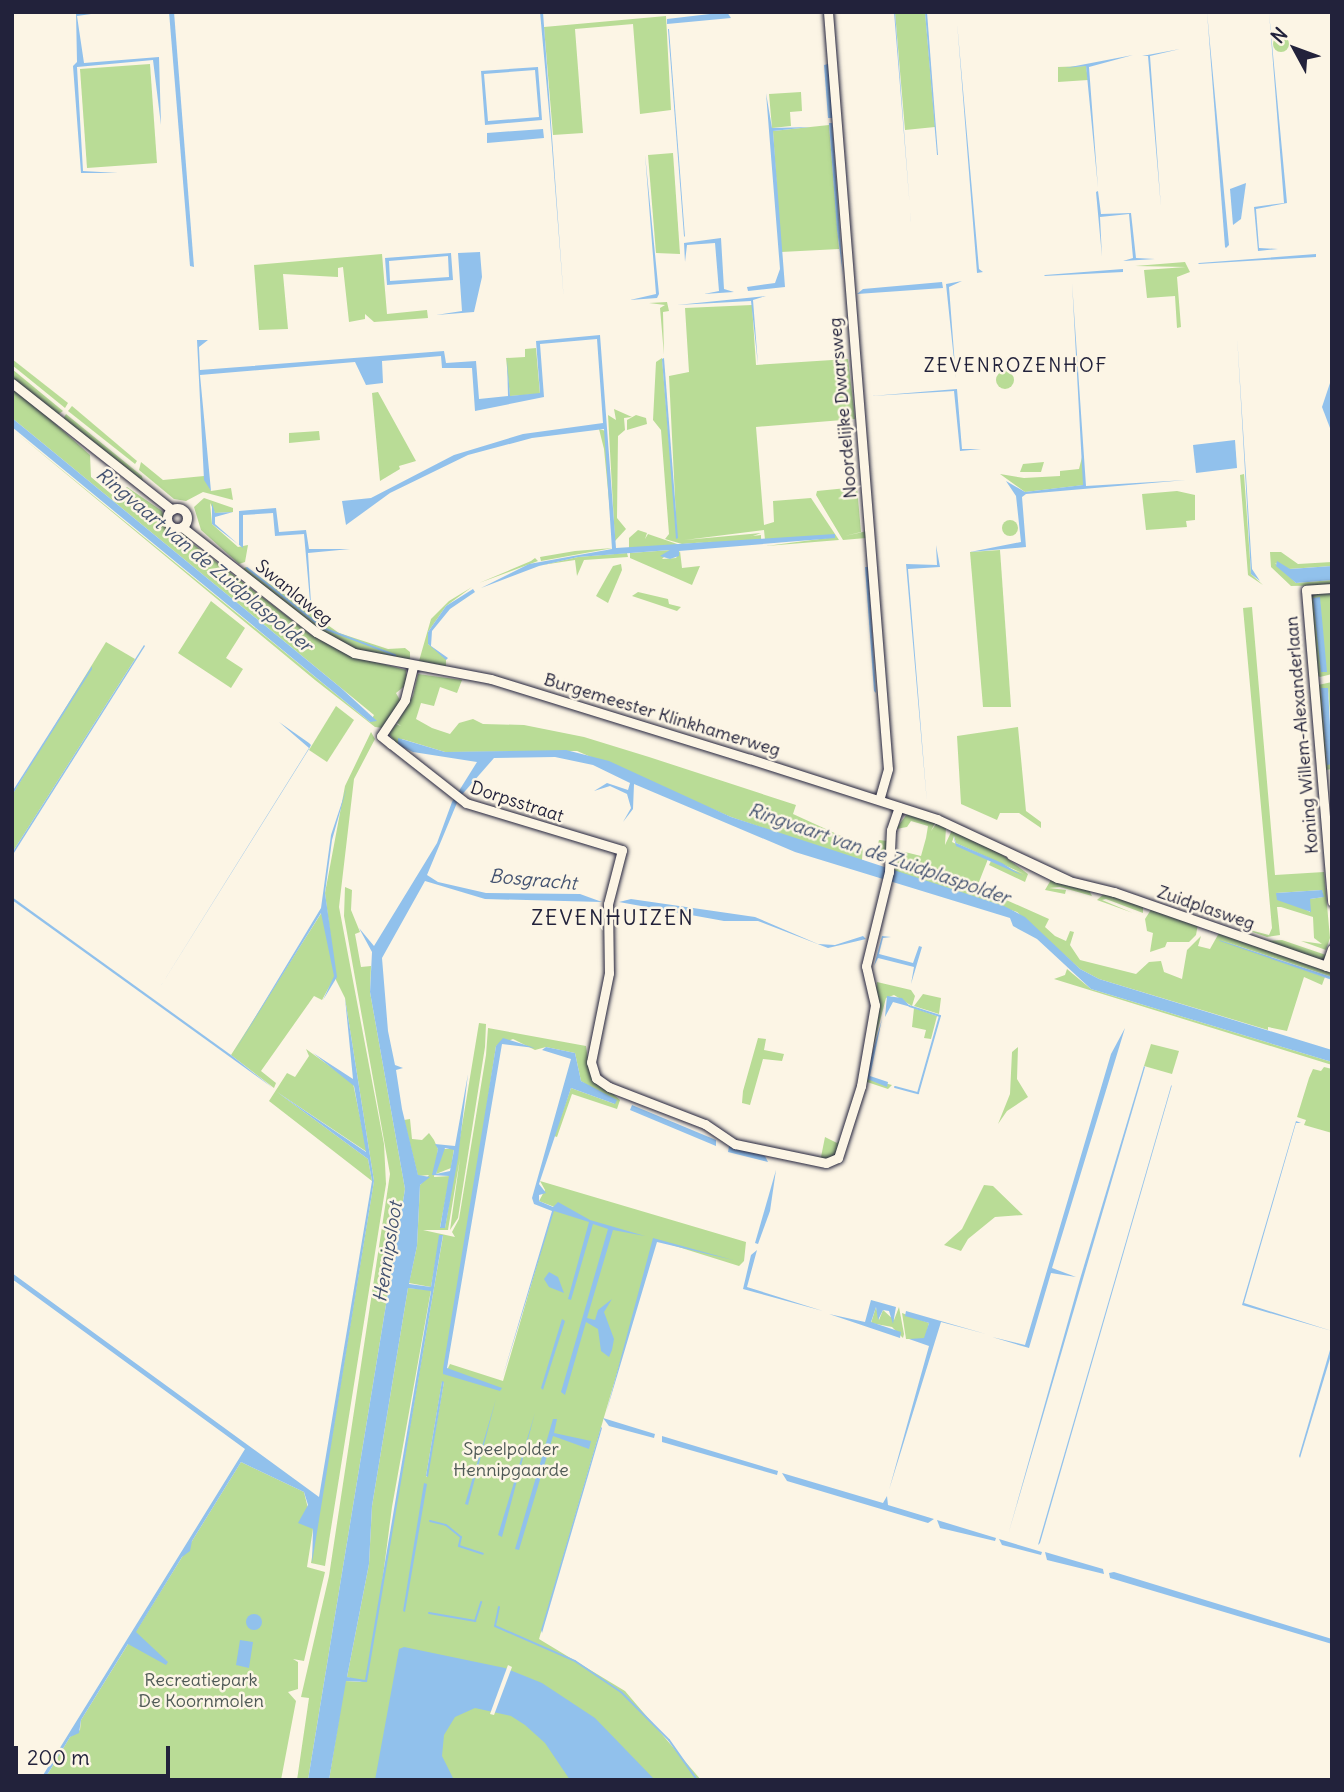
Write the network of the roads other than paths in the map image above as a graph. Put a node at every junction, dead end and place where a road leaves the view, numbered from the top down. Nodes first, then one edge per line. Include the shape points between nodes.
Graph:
1 (828, 12) edge
2 (12, 383) edge
3 (170, 512) junction
4 (184, 525) junction
5 (1332, 588) edge
6 (413, 667) junction
7 (879, 800) junction
8 (899, 807) junction
9 (1332, 902) edge
10 (1332, 949) edge
11 (1329, 967) edge

1 - 7 street, Noordelijke Dwarsweg via 888,769
2 - 3 street
3 - 4 street via 171,526
3 - 4 street via 184,510
4 - 6 street, Swanlaweg via 324,638 360,655
5 - 9 street, Koning Willem-Alexanderlaan via 1306,590
6 - 7 street, Burgemeester Klinkhamerweg via 512,685
6 - 8 street, Dorpsstraat via 402,707 381,736 457,799 622,850 608,904 609,973 594,1047 594,1074 609,1087 705,1124 727,1141 833,1163 862,1086 874,1005 866,966 889,875 891,830
7 - 8 street, Burgemeester Klinkhamerweg
8 - 11 street, Zuidplasweg via 1068,880
10 - 11 street

